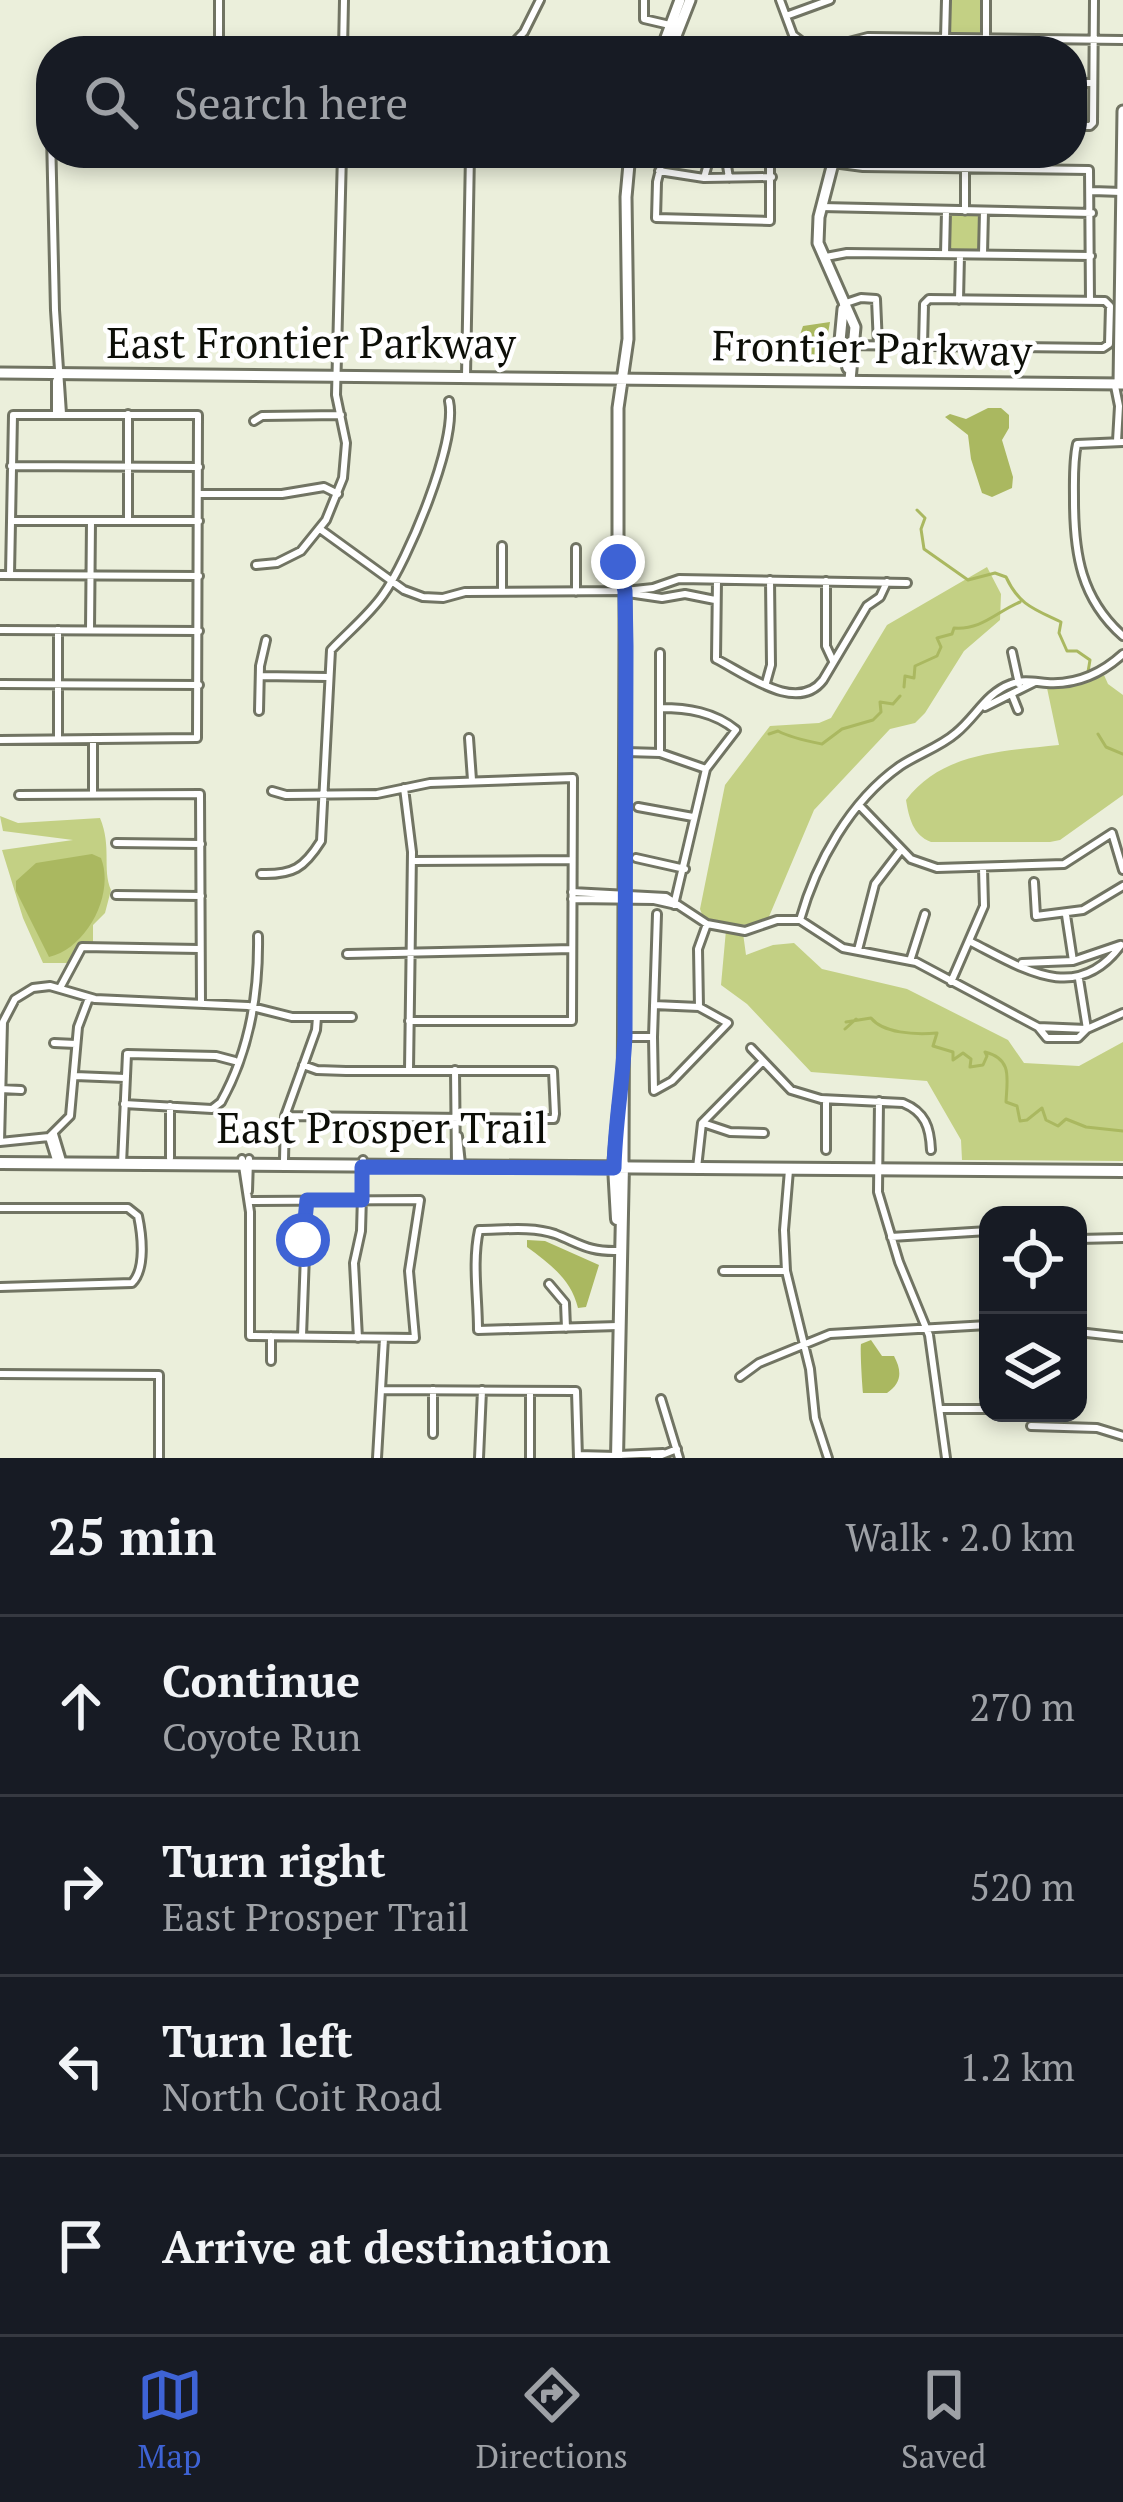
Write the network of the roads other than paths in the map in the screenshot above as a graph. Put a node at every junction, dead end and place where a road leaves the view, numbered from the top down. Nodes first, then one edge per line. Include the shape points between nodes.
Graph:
1 (219, 0) edge
2 (344, 0) edge
3 (540, 0) edge
4 (644, 0) edge
5 (680, 0) edge
6 (689, 0) edge
7 (780, 0) edge
8 (830, 0) edge
9 (946, 0) edge
10 (986, 0) edge
11 (1094, 0) edge
12 (786, 16) junction
13 (675, 27) junction
14 (219, 36) edge
15 (344, 36) edge
16 (520, 36) edge
17 (670, 36) edge
18 (673, 36) edge
19 (795, 36) edge
20 (945, 36) edge
21 (986, 36) edge
22 (1087, 40) edge
23 (1094, 40) junction
24 (1123, 40) edge
25 (1087, 83) edge
26 (1094, 83) junction
27 (1123, 111) edge
28 (1087, 125) edge
29 (1123, 153) edge
30 (52, 168) edge
31 (342, 168) edge
32 (470, 168) edge
33 (629, 168) edge
34 (660, 168) edge
35 (707, 168) edge
36 (727, 168) edge
37 (771, 168) edge
38 (832, 168) edge
39 (965, 168) joint
40 (659, 171) junction
41 (704, 178) junction
42 (729, 178) junction
43 (772, 178) junction
44 (1092, 191) junction
45 (1122, 192) edge
46 (821, 207) junction
47 (946, 211) junction
48 (964, 211) junction
49 (984, 212) junction
50 (1092, 213) junction
51 (945, 254) junction
52 (960, 254) junction
53 (983, 254) junction
54 (1091, 256) junction
55 (823, 258) junction
56 (959, 300) junction
57 (1090, 301) junction
58 (843, 304) junction
59 (1121, 318) edge
60 (841, 345) junction
61 (854, 345) junction
62 (878, 345) junction
63 (923, 346) junction
64 (60, 373) junction
65 (0, 374) edge
66 (338, 375) junction
67 (466, 376) junction
68 (621, 376) junction
69 (850, 380) junction
70 (1119, 384) edge
71 (448, 401) dead end
72 (1121, 403) edge
73 (59, 414) junction
74 (128, 414) junction
75 (341, 415) junction
76 (254, 421) dead end
77 (1120, 441) edge
78 (11, 466) junction
79 (128, 467) junction
80 (199, 467) junction
81 (199, 494) junction
82 (338, 494) junction
83 (11, 521) junction
84 (91, 521) junction
85 (128, 521) junction
86 (199, 521) junction
87 (320, 529) junction
88 (502, 546) dead end
89 (576, 548) dead end
90 (256, 566) dead end
91 (0, 575) edge
92 (10, 575) junction
93 (91, 576) junction
94 (199, 576) junction
95 (717, 580) junction
96 (770, 580) junction
97 (826, 581) junction
98 (392, 582) junction
99 (668, 582) junction
100 (887, 582) junction
101 (907, 583) dead end
102 (625, 591) junction
103 (502, 592) junction
104 (576, 592) junction
105 (648, 592) junction
106 (675, 596) junction
107 (717, 599) junction
108 (0, 630) edge
109 (58, 630) junction
110 (90, 630) junction
111 (199, 631) junction
112 (1123, 636) edge
113 (266, 640) dead end
114 (1012, 652) dead end
115 (660, 653) dead end
116 (1123, 654) edge
117 (833, 662) junction
118 (260, 676) junction
119 (328, 676) junction
120 (1018, 681) junction
121 (1035, 682) junction
122 (766, 683) junction
123 (0, 684) edge
124 (58, 684) junction
125 (199, 685) junction
126 (1022, 691) junction
127 (1012, 695) junction
128 (661, 708) junction
129 (1018, 710) dead end
130 (259, 711) dead end
131 (978, 711) junction
132 (469, 738) dead end
133 (58, 739) junction
134 (0, 740) edge
135 (93, 740) junction
136 (626, 752) junction
137 (661, 754) junction
138 (706, 769) junction
139 (472, 780) junction
140 (404, 788) junction
141 (272, 790) dead end
142 (93, 793) junction
143 (20, 795) dead end
144 (326, 795) junction
145 (859, 805) junction
146 (638, 807) dead end
147 (694, 817) junction
148 (116, 843) dead end
149 (201, 844) junction
150 (901, 850) junction
151 (636, 858) dead end
152 (572, 860) junction
153 (412, 861) junction
154 (983, 868) junction
155 (685, 869) junction
156 (1123, 870) edge
157 (261, 874) dead end
158 (1034, 882) dead end
159 (1123, 886) edge
160 (116, 895) dead end
161 (201, 896) junction
162 (572, 896) junction
163 (625, 896) junction
164 (675, 902) junction
165 (657, 914) dead end
166 (926, 914) dead end
167 (1066, 915) junction
168 (800, 920) junction
169 (707, 924) junction
170 (258, 936) dead end
171 (971, 942) junction
172 (1122, 945) edge
173 (201, 949) junction
174 (573, 950) junction
175 (858, 951) junction
176 (1102, 953) junction
177 (347, 954) dead end
178 (411, 955) junction
179 (910, 961) junction
180 (1073, 961) junction
181 (1018, 963) junction
182 (1044, 963) junction
183 (1107, 964) junction
184 (1042, 974) junction
185 (1079, 979) junction
186 (951, 982) junction
187 (60, 988) junction
188 (89, 998) junction
189 (202, 1004) junction
190 (654, 1005) junction
191 (256, 1007) junction
192 (699, 1007) junction
193 (1123, 1012) edge
194 (316, 1017) junction
195 (352, 1017) dead end
196 (410, 1021) junction
197 (1087, 1029) junction
198 (625, 1036) junction
199 (652, 1037) junction
200 (54, 1043) dead end
201 (76, 1044) junction
202 (751, 1048) dead end
203 (763, 1061) junction
204 (236, 1062) junction
205 (303, 1065) junction
206 (409, 1070) junction
207 (455, 1070) junction
208 (75, 1076) junction
209 (125, 1078) junction
210 (0, 1089) edge
211 (21, 1090) dead end
212 (826, 1100) junction
213 (879, 1101) junction
214 (124, 1104) junction
215 (170, 1106) junction
216 (285, 1116) junction
217 (455, 1119) junction
218 (703, 1123) junction
219 (764, 1133) dead end
220 (52, 1136) junction
221 (0, 1142) edge
222 (826, 1150) dead end
223 (931, 1150) dead end
224 (170, 1159) junction
225 (0, 1160) edge
226 (284, 1160) junction
227 (59, 1161) junction
228 (122, 1161) junction
229 (245, 1162) junction
230 (362, 1163) junction
231 (458, 1163) junction
232 (619, 1164) junction
233 (697, 1165) junction
234 (877, 1167) junction
235 (788, 1170) junction
236 (1123, 1171) edge
237 (248, 1198) junction
238 (307, 1200) junction
239 (362, 1200) junction
240 (0, 1208) edge
241 (572, 1232) dead end
242 (979, 1232) edge
243 (891, 1237) junction
244 (1123, 1238) edge
245 (1087, 1239) edge
246 (567, 1241) junction
247 (619, 1251) junction
248 (723, 1271) dead end
249 (786, 1271) junction
250 (549, 1284) dead end
251 (0, 1287) edge
252 (979, 1325) edge
253 (618, 1326) junction
254 (926, 1327) junction
255 (566, 1330) junction
256 (1087, 1333) edge
257 (271, 1336) junction
258 (302, 1336) junction
259 (1123, 1337) edge
260 (358, 1338) junction
261 (384, 1338) junction
262 (804, 1343) junction
263 (271, 1361) dead end
264 (0, 1374) edge
265 (740, 1377) dead end
266 (383, 1390) junction
267 (433, 1390) junction
268 (482, 1390) junction
269 (530, 1391) junction
270 (661, 1399) dead end
271 (979, 1408) edge
272 (940, 1409) junction
273 (1031, 1426) dead end
274 (433, 1434) dead end
275 (1123, 1436) edge
276 (663, 1453) junction
277 (678, 1454) edge
278 (644, 1456) edge
279 (578, 1457) edge
280 (618, 1457) edge
281 (159, 1458) edge
282 (377, 1458) edge
283 (478, 1458) edge
284 (530, 1458) edge
285 (654, 1458) edge
286 (828, 1458) edge
287 (946, 1458) edge

1 - 14 street
2 - 15 street
3 - 16 street
4 - 13 street via 644,19
5 - 13 street
6 - 13 street
7 - 12 street
8 - 12 street
9 - 20 street
10 - 21 street
11 - 23 street
12 - 19 street
13 - 17 street
13 - 18 street
22 - 23 street
23 - 24 street
23 - 26 street
25 - 26 street
26 - 28 street
27 - 29 street
29 - 45 street
30 - 64 street
31 - 66 street
32 - 67 street
33 - 68 street
34 - 40 street
35 - 41 street
36 - 42 street
37 - 43 street
38 - 46 street
39 - 44 street via 1090,171
39 - 48 street
40 - 41 street
40 - 43 street via 656,218 770,221
41 - 42 street
42 - 43 street
44 - 45 street
44 - 50 street
45 - 59 street
46 - 47 street
46 - 55 street
47 - 48 street
47 - 51 street
48 - 49 street
49 - 50 street
49 - 53 street
50 - 54 street
51 - 52 street
51 - 55 street
52 - 53 street
52 - 56 street
53 - 54 street
54 - 57 street
55 - 58 street
56 - 57 street
56 - 63 street via 925,302
57 - 63 street via 1107,302 1109,346
58 - 60 street
58 - 61 street
58 - 62 street via 876,299
59 - 70 street
60 - 61 street
60 - 69 street
61 - 62 street
61 - 69 street
62 - 63 street
64 - 65 street, East Frontier Parkway
64 - 66 street, East Frontier Parkway
64 - 73 street
66 - 67 street, East Frontier Parkway
66 - 75 street
67 - 68 street, East Frontier Parkway
68 - 69 street, Frontier Parkway
68 - 102 street via 618,562
69 - 70 street, Frontier Parkway
70 - 72 street
71 - 98 street via 444,452
72 - 77 street
73 - 74 street
73 - 78 street via 13,415
74 - 79 street
74 - 80 street via 198,415
75 - 76 street
75 - 82 street via 346,456
77 - 112 street via 1076,443 1076,556 1094,603
78 - 79 street
78 - 83 street
79 - 80 street
79 - 85 street
80 - 81 street
81 - 82 street via 315,487
81 - 86 street
82 - 87 street
83 - 84 street
83 - 92 street
84 - 85 street
84 - 93 street
85 - 86 street
86 - 94 street
87 - 90 street via 290,558
87 - 98 street
88 - 103 street
89 - 104 street
91 - 92 street
92 - 93 street
93 - 94 street
93 - 110 street
94 - 111 street
95 - 96 street
95 - 99 street
95 - 107 street
96 - 97 street
96 - 122 street
97 - 100 street
97 - 117 street
98 - 103 street via 429,598
98 - 119 street via 331,650
99 - 105 street
99 - 106 street
100 - 101 street
100 - 117 street
102 - 104 street
102 - 105 street
102 - 136 street
103 - 104 street
105 - 106 street
106 - 107 street
107 - 122 street via 716,659
108 - 109 street
109 - 110 street
109 - 124 street
110 - 111 street
111 - 125 street
113 - 118 street
114 - 120 street
115 - 128 street
116 - 121 street via 1088,678
117 - 122 street via 803,696
118 - 119 street
118 - 130 street
119 - 144 street
120 - 121 street
120 - 126 street
120 - 131 street
121 - 126 street
123 - 124 street
124 - 125 street
124 - 133 street
125 - 135 street via 197,738
126 - 127 street
127 - 129 street
127 - 131 street
128 - 137 street
128 - 138 street via 694,710 736,730
131 - 145 street
132 - 139 street
133 - 134 street
133 - 135 street
135 - 142 street
136 - 137 street
136 - 163 street
137 - 138 street
138 - 147 street
139 - 140 street
139 - 152 street via 573,778
140 - 144 street
140 - 153 street
141 - 144 street
142 - 143 street
142 - 149 street via 200,794
144 - 157 street via 321,842 306,866
145 - 150 street
145 - 168 street via 829,848
146 - 147 street
147 - 155 street
148 - 149 street
149 - 161 street
150 - 154 street via 937,868
150 - 175 street via 875,884
151 - 155 street
152 - 153 street
152 - 162 street
153 - 178 street
154 - 156 street via 1064,864 1115,833
154 - 171 street via 984,906
155 - 164 street
158 - 167 street via 1033,913
159 - 167 street
160 - 161 street
161 - 173 street
162 - 163 street
162 - 174 street
163 - 164 street
163 - 198 street
164 - 169 street
165 - 190 street
166 - 179 street
167 - 180 street
168 - 169 street via 745,931
168 - 175 street
169 - 192 street via 698,949
170 - 191 street
171 - 181 street
171 - 186 street
172 - 176 street
172 - 183 street
173 - 187 street via 82,947
173 - 189 street
174 - 178 street
174 - 196 street via 572,1021
175 - 179 street
176 - 180 street
176 - 183 street
177 - 178 street
178 - 196 street
179 - 186 street
180 - 182 street
181 - 182 street
181 - 184 street
182 - 184 street
183 - 185 street
184 - 185 street
185 - 197 street
186 - 197 street via 1038,1027
187 - 188 street
187 - 210 street via 33,988 6,1013
188 - 189 street
188 - 201 street
189 - 191 street
190 - 192 street
190 - 199 street
191 - 194 street
191 - 204 street
192 - 199 street via 728,1023 654,1091
193 - 197 street
194 - 195 street
194 - 205 street
196 - 206 street
198 - 199 street
198 - 232 street
200 - 201 street
201 - 208 street
202 - 203 street
203 - 212 street via 791,1090
203 - 218 street
204 - 209 street via 127,1054
204 - 215 street via 218,1106
205 - 206 street
205 - 216 street
206 - 207 street
207 - 217 street
207 - 217 street via 553,1071 554,1119
208 - 209 street
208 - 220 street via 70,1116
209 - 214 street
210 - 211 street
210 - 221 street
212 - 213 street
212 - 222 street
213 - 223 street via 922,1114
213 - 234 street
214 - 215 street
214 - 228 street
215 - 224 street
216 - 217 street
216 - 226 street
217 - 231 street
218 - 219 street
218 - 233 street
220 - 221 street
220 - 227 street
224 - 228 main road, East Prosper Trail
224 - 229 main road, East Prosper Trail
225 - 227 main road, East Prosper Trail
226 - 229 main road, East Prosper Trail
226 - 230 main road, East Prosper Trail
227 - 228 main road, East Prosper Trail
228 - 229 main road, East Prosper Trail
229 - 230 main road, East Prosper Trail
229 - 237 street
230 - 231 main road, East Prosper Trail
230 - 239 street
231 - 232 main road, East Prosper Trail
232 - 233 main road, East Prosper Trail
232 - 247 main road
233 - 235 main road, East Prosper Trail
234 - 235 main road, East Prosper Trail
234 - 236 main road, East Prosper Trail
234 - 243 street
235 - 249 street
237 - 238 street
237 - 257 street via 250,1336
238 - 239 street
238 - 258 street
239 - 260 street via 354,1263
239 - 261 street via 420,1200 409,1271 415,1338
240 - 251 street via 128,1208 140,1220 140,1240 139,1276 126,1285
241 - 246 street
242 - 243 street
243 - 254 street
244 - 245 street
246 - 247 street
246 - 255 street via 538,1231 478,1230 473,1258 478,1330
247 - 253 main road
248 - 249 street
249 - 262 street
250 - 255 street via 565,1304
252 - 254 street
253 - 255 street
253 - 280 main road
254 - 262 street
254 - 272 street
256 - 259 street
257 - 258 street
257 - 263 street
258 - 260 street
260 - 261 street
261 - 266 street
262 - 265 street
262 - 286 street
264 - 281 street via 159,1375
266 - 267 street
266 - 282 street
267 - 268 street
267 - 274 street
268 - 269 street
268 - 283 street
269 - 279 street via 576,1390
269 - 284 street
270 - 277 street
271 - 272 street
272 - 287 street
273 - 275 street
276 - 277 street
276 - 278 street
276 - 285 street
278 - 280 street
279 - 280 street

